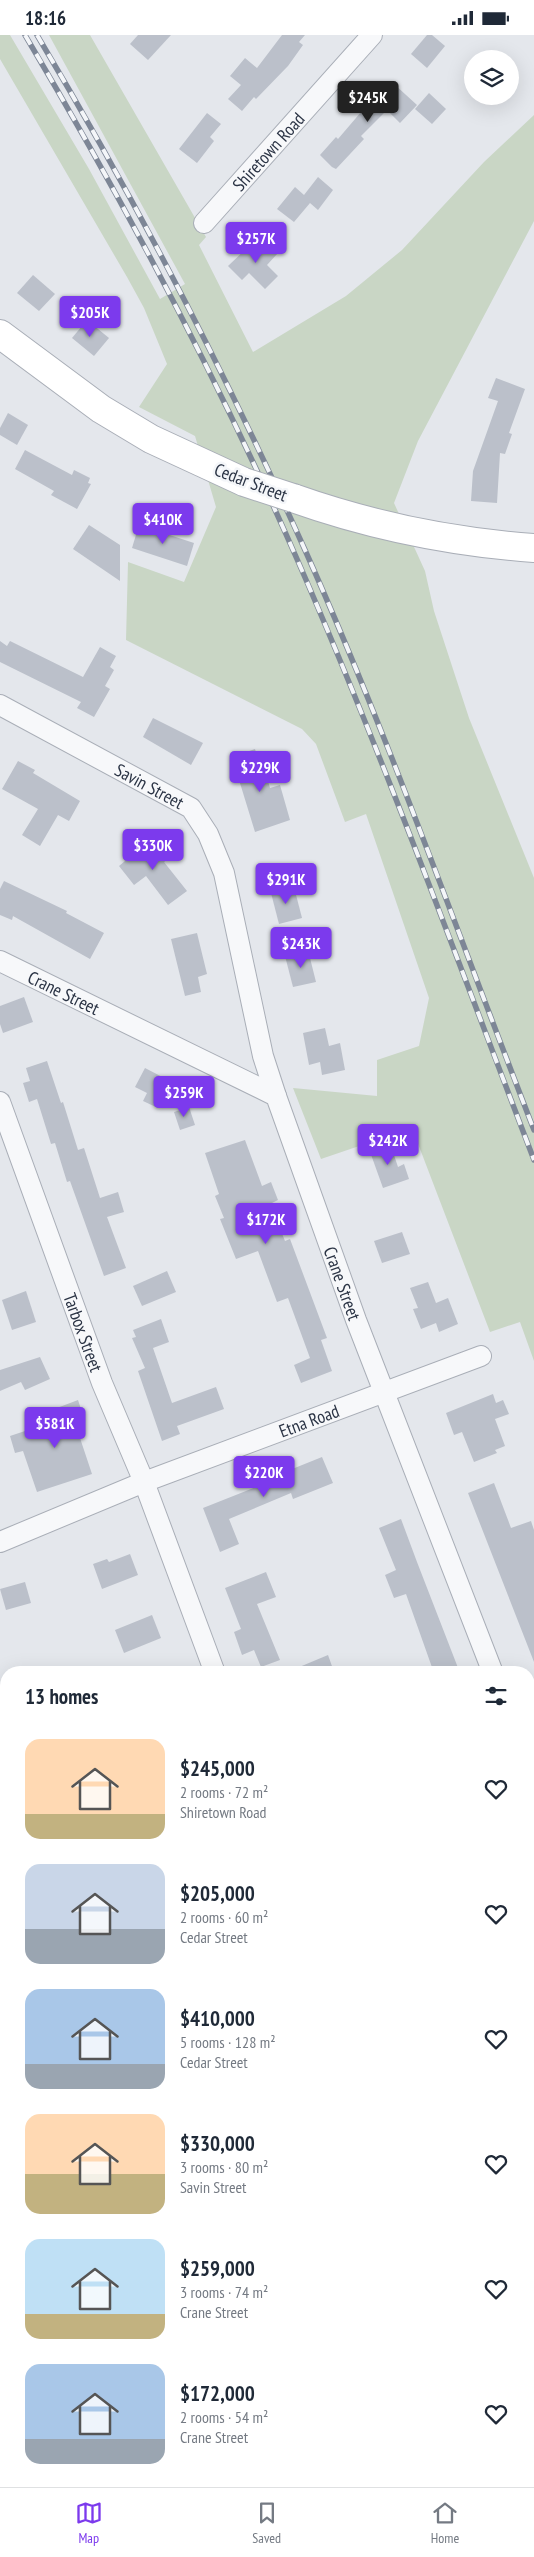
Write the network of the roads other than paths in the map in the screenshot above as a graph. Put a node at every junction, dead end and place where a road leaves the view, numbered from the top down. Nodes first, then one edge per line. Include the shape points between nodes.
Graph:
1 (372, 35) edge
2 (204, 223) dead end
3 (0, 334) edge
4 (534, 548) edge
5 (0, 705) edge
6 (0, 961) edge
7 (276, 1096) junction
8 (0, 1102) edge
9 (481, 1356) dead end
10 (385, 1394) junction
11 (144, 1482) junction
12 (0, 1543) edge
13 (212, 1666) edge
14 (490, 1666) edge

1 - 2 street, Shiretown Road
3 - 4 street, Cedar Street, bridge via 101,409 152,439 244,481 370,523 474,543
5 - 7 street, Savin Street via 191,807 208,834 224,873 263,1056
6 - 7 street, Crane Street
7 - 10 street, Crane Street
8 - 11 street, Tarbox Street via 102,1383
9 - 10 street, Etna Road
10 - 11 street, Etna Road
10 - 14 street, Crane Street
11 - 12 street, Etna Road
11 - 13 street, Tarbox Street

